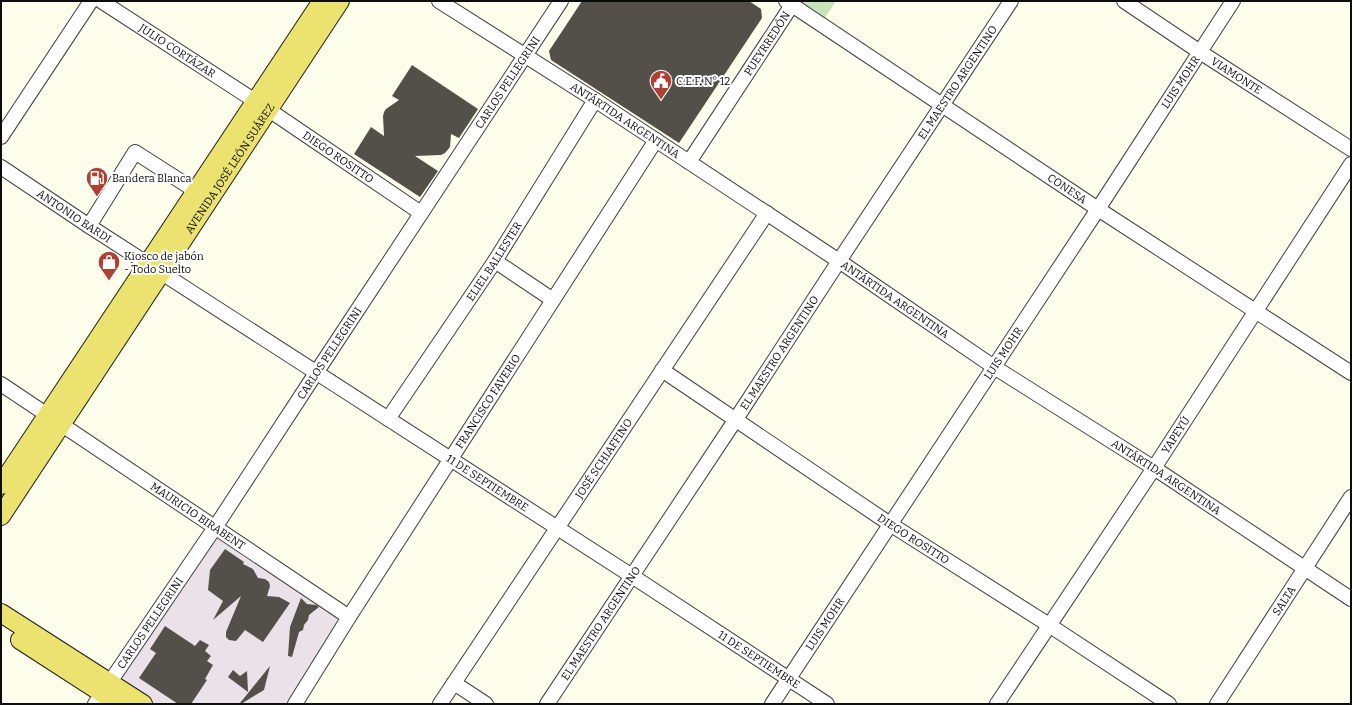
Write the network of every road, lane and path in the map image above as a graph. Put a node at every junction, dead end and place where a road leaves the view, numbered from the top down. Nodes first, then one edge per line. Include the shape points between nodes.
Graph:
1 (91, 1) edge
2 (101, 1) edge
3 (322, 1) edge
4 (340, 1) edge
5 (439, 1) edge
6 (562, 1) edge
7 (1011, 1) edge
8 (1124, 1) edge
9 (1233, 1) edge
10 (789, 3) edge
11 (1200, 52) junction
12 (525, 56) junction
13 (595, 100) junction
14 (943, 104) junction
15 (262, 106) junction
16 (1, 138) edge
17 (656, 140) junction
18 (1351, 149) edge
19 (689, 162) junction
20 (1351, 164) edge
21 (1, 167) edge
22 (196, 191) junction
23 (1098, 209) junction
24 (421, 213) junction
25 (766, 213) junction
26 (89, 226) junction
27 (839, 260) junction
28 (495, 261) junction
29 (155, 268) junction
30 (553, 300) junction
31 (1255, 310) junction
32 (994, 367) junction
33 (662, 370) junction
34 (316, 373) junction
35 (1351, 373) edge
36 (1, 384) edge
37 (54, 419) junction
38 (388, 419) junction
39 (736, 420) junction
40 (451, 459) junction
41 (1154, 468) junction
42 (1, 485) edge
43 (1351, 497) edge
44 (1, 516) edge
45 (890, 524) junction
46 (216, 526) junction
47 (557, 528) junction
48 (1306, 569) junction
49 (632, 576) junction
50 (1351, 599) edge
51 (1, 612) edge
52 (349, 617) junction
53 (1049, 625) junction
54 (1, 627) edge
55 (788, 678) junction
56 (454, 683) junction
57 (102, 694) edge
58 (119, 704) edge
59 (143, 704) edge
60 (295, 704) edge
61 (440, 704) edge
62 (486, 704) edge
63 (547, 704) edge
64 (772, 704) edge
65 (827, 704) edge
66 (997, 704) edge
67 (1169, 704) edge
68 (1218, 704) edge

1 - 16 street
2 - 15 street, JULIO CORTÁZAR
3 - 15 main road, AVENIDA JOSÉ LEÓN SUÁREZ
4 - 15 main road, AVENIDA JOSÉ LEÓN SUÁREZ
5 - 12 street, ANTÁRTIDA ARGENTINA
6 - 12 street, CARLOS PELLEGRINI
7 - 14 street, EL MAESTRO ARGENTINO
8 - 11 street, VIAMONTE
9 - 11 street, LUIS MOHR
10 - 14 street, CONESA
10 - 19 street, PUEYRREDÓN
11 - 18 street, VIAMONTE
11 - 23 street, LUIS MOHR
12 - 13 street, ANTÁRTIDA ARGENTINA
12 - 24 street, CARLOS PELLEGRINI
13 - 17 street, ANTÁRTIDA ARGENTINA
13 - 28 street, ELIEL BALLESTER
14 - 23 street, CONESA
14 - 27 street, EL MAESTRO ARGENTINO
15 - 22 main road, AVENIDA JOSÉ LEÓN SUÁREZ
15 - 24 street, DIEGO ROSITTO
15 - 29 main road, AVENIDA JOSÉ LEÓN SUÁREZ
17 - 19 street, ANTÁRTIDA ARGENTINA
17 - 30 street, FRANCISCO FAVERIO
19 - 25 street, ANTÁRTIDA ARGENTINA
20 - 31 street, YAPEYÚ
21 - 26 street, ANTONIO BARDI
22 - 26 street via 135,152
22 - 29 main road, AVENIDA JOSÉ LEÓN SUÁREZ
23 - 31 street, CONESA
23 - 32 street, LUIS MOHR
24 - 34 street, CARLOS PELLEGRINI
25 - 27 street, ANTÁRTIDA ARGENTINA
25 - 33 street, JOSÉ SCHIAFFINO
26 - 29 street, ANTONIO BARDI
27 - 32 street, ANTÁRTIDA ARGENTINA
27 - 39 street, EL MAESTRO ARGENTINO
28 - 30 street
28 - 38 street, ELIEL BALLESTER
29 - 34 street, 11 DE SEPTIEMBRE
29 - 37 main road, AVENIDA JOSÉ LEÓN SUÁREZ
30 - 40 street, FRANCISCO FAVERIO
31 - 35 street, CONESA
31 - 41 street, YAPEYÚ
32 - 41 street, ANTÁRTIDA ARGENTINA
32 - 45 street, LUIS MOHR
33 - 39 street, DIEGO ROSITTO
33 - 47 street, JOSÉ SCHIAFFINO
34 - 38 street, 11 DE SEPTIEMBRE
34 - 46 street, CARLOS PELLEGRINI
36 - 37 street, MAURICIO BIRABENT
37 - 42 main road, AVENIDA JOSÉ LEÓN SUÁREZ
37 - 44 main road, AVENIDA JOSÉ LEÓN SUÁREZ
37 - 46 street, MAURICIO BIRABENT
38 - 40 street, 11 DE SEPTIEMBRE
39 - 45 street, DIEGO ROSITTO
39 - 49 street, EL MAESTRO ARGENTINO
40 - 47 street, 11 DE SEPTIEMBRE
40 - 52 street, FRANCISCO FAVERIO
41 - 48 street, ANTÁRTIDA ARGENTINA
41 - 53 street, YAPEYÚ
43 - 48 street, SALTA
45 - 53 street, DIEGO ROSITTO
45 - 55 street, LUIS MOHR
46 - 52 street, MAURICIO BIRABENT
46 - 57 street, CARLOS PELLEGRINI
47 - 49 street, 11 DE SEPTIEMBRE
47 - 56 street, JOSÉ SCHIAFFINO
48 - 50 street, ANTÁRTIDA ARGENTINA
48 - 68 street, SALTA
49 - 55 street, 11 DE SEPTIEMBRE
49 - 63 street, EL MAESTRO ARGENTINO
51 - 57 main road
52 - 60 street, FRANCISCO FAVERIO
53 - 66 street, YAPEYÚ
53 - 67 street, DIEGO ROSITTO
54 - 57 main road
55 - 64 street, LUIS MOHR
55 - 65 street, 11 DE SEPTIEMBRE
56 - 61 street, JOSÉ SCHIAFFINO
56 - 62 street
57 - 58 main road
57 - 59 main road

